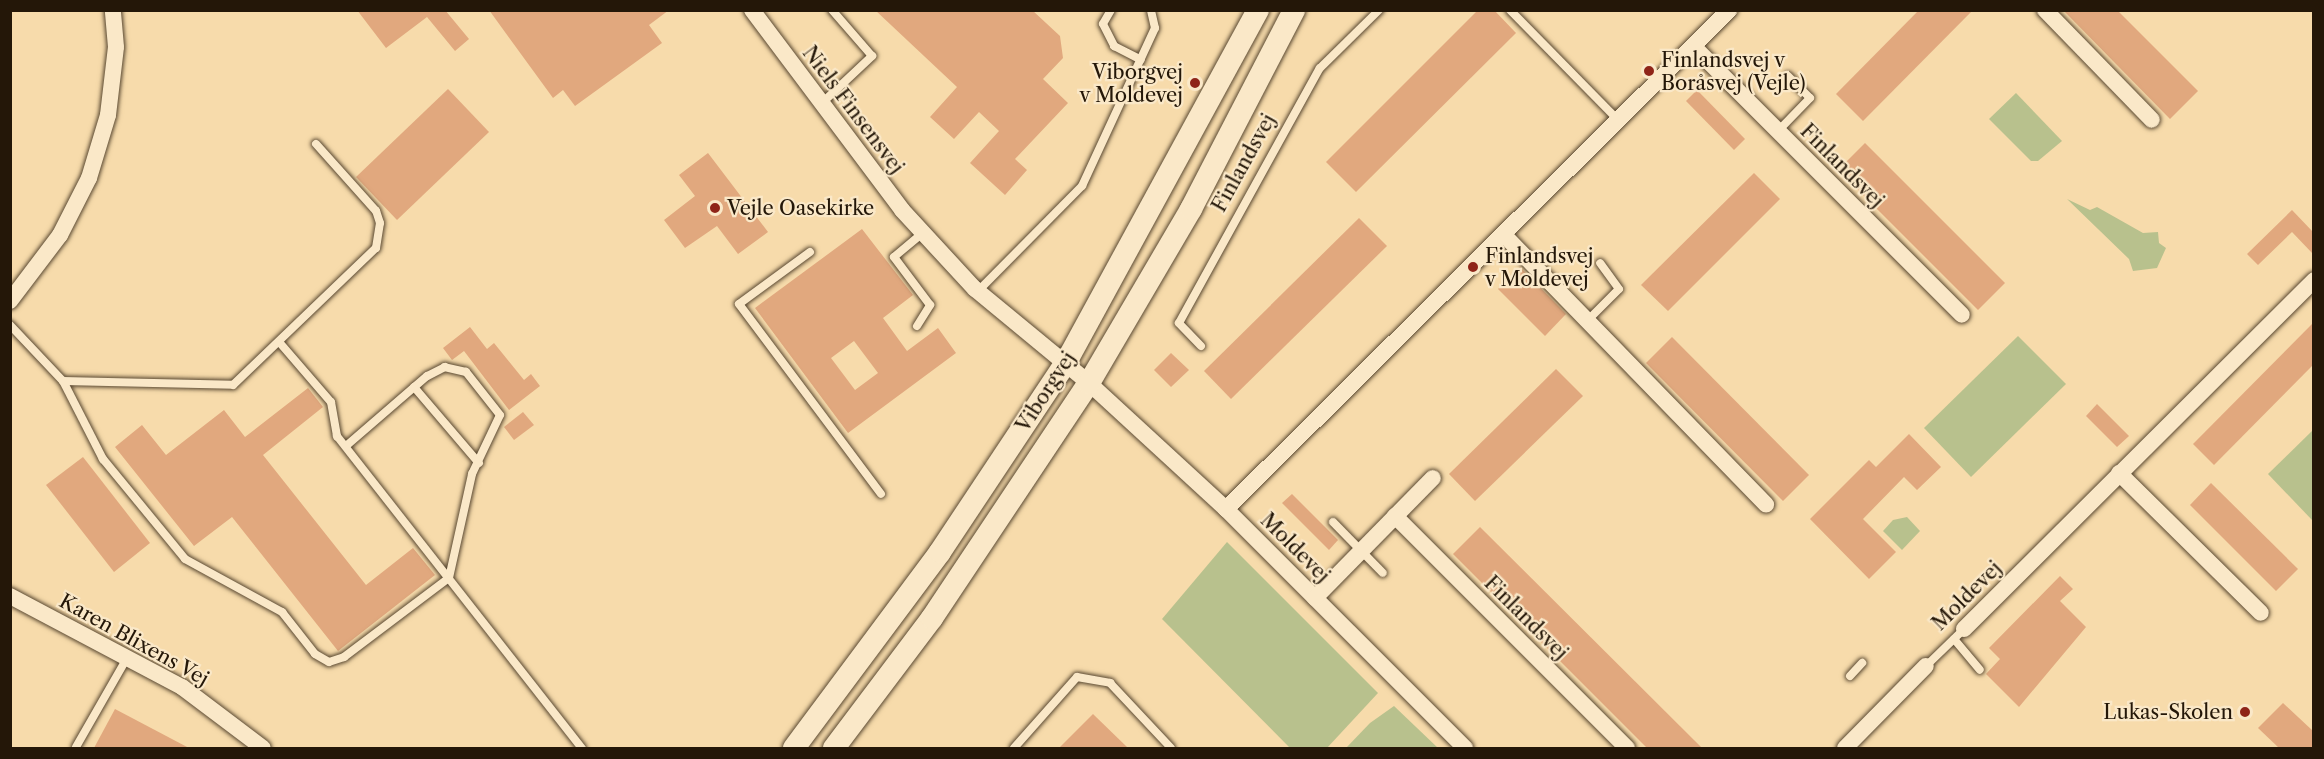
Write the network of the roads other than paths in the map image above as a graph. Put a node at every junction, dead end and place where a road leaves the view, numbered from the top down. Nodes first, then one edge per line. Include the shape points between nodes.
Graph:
1 (113, 10) edge
2 (752, 10) edge
3 (832, 10) edge
4 (1111, 10) edge
5 (1151, 10) edge
6 (1258, 10) edge
7 (1294, 10) edge
8 (1379, 10) edge
9 (1510, 10) edge
10 (1729, 10) edge
11 (2045, 10) edge
12 (1693, 46) junction
13 (1141, 60) junction
14 (1788, 76) dead end
15 (822, 103) junction
16 (1618, 120) junction
17 (2152, 120) dead end
18 (1777, 132) junction
19 (316, 144) dead end
20 (924, 233) junction
21 (1504, 235) junction
22 (810, 252) dead end
23 (1600, 263) dead end
24 (2313, 280) edge
25 (978, 291) junction
26 (10, 301) edge
27 (1962, 315) dead end
28 (1587, 321) junction
29 (10, 326) edge
30 (917, 327) dead end
31 (280, 343) junction
32 (1201, 346) dead end
33 (1065, 363) junction
34 (63, 381) junction
35 (1089, 384) junction
36 (414, 387) junction
37 (346, 446) junction
38 (479, 463) junction
39 (2119, 473) junction
40 (1433, 478) dead end
41 (881, 494) dead end
42 (1766, 504) dead end
43 (1226, 509) junction
44 (1395, 516) junction
45 (1333, 522) dead end
46 (1362, 550) junction
47 (1383, 573) dead end
48 (449, 578) junction
49 (10, 596) edge
50 (1315, 598) junction
51 (2261, 613) dead end
52 (1959, 634) junction
53 (127, 658) junction
54 (1862, 663) dead end
55 (1926, 666) joint
56 (1980, 670) dead end
57 (1850, 676) dead end
58 (76, 747) dead end
59 (263, 748) edge
60 (582, 748) edge
61 (794, 748) edge
62 (834, 748) edge
63 (1014, 748) edge
64 (1171, 748) edge
65 (1465, 748) edge
66 (1627, 748) edge
67 (1845, 748) edge

1 - 26 street via 116,47 108,116 88,178 60,235
2 - 15 street, Niels Finsensvej
3 - 15 lane via 872,56
4 - 13 lane via 1103,24 1114,46
5 - 13 lane via 1155,28
6 - 33 street, Viborgvej
7 - 35 street, Viborgvej via 1191,209
8 - 32 lane, Finlandsvej via 1320,68 1179,323
9 - 16 lane
10 - 12 street
11 - 17 street
12 - 16 street
12 - 18 street, Finlandsvej
13 - 25 lane via 1082,186
14 - 18 lane via 1810,99
15 - 20 street, Niels Finsensvej
16 - 21 street
18 - 27 street, Finlandsvej
19 - 31 lane via 369,200 380,223 380,236 368,260
20 - 25 street, Niels Finsensvej
20 - 30 lane via 894,257 930,305
21 - 28 street
21 - 43 street
22 - 41 lane via 740,304
23 - 28 lane via 1620,289
24 - 39 street, Moldevej
25 - 33 street, Niels Finsensvej
28 - 42 street
29 - 34 lane
31 - 34 lane via 233,385
31 - 37 lane via 331,402 338,436
33 - 35 street, Niels Finsensvej
33 - 61 street, Viborgvej via 940,552
34 - 48 lane via 103,459 185,559 282,612 315,654 329,662 344,657
35 - 43 street, Moldevej
35 - 62 street, Viborgvej via 932,618
36 - 37 lane
36 - 38 lane
36 - 38 lane via 445,367 466,372 500,415
37 - 48 lane
38 - 48 lane
39 - 51 street
39 - 52 street, Moldevej
40 - 44 street
43 - 50 street, Moldevej
44 - 46 street
44 - 66 street, Finlandsvej
45 - 46 lane
46 - 47 lane
46 - 50 street
48 - 60 lane
49 - 53 street, Karen Blixens Vej
50 - 65 street, Moldevej
52 - 55 lane, Moldevej
52 - 56 lane
53 - 58 lane
53 - 59 street, Karen Blixens Vej via 182,687
54 - 57 lane
55 - 67 street, Moldevej
63 - 64 lane via 1077,676 1110,683

